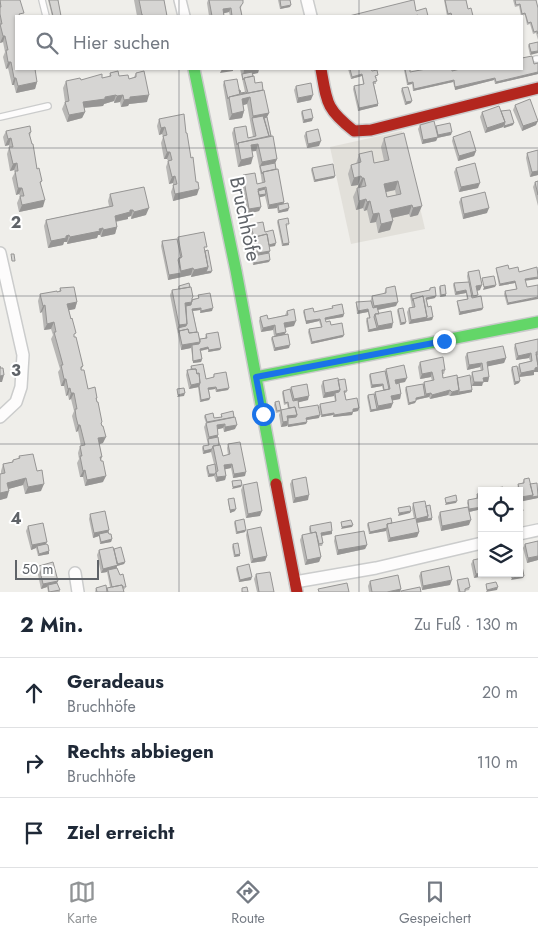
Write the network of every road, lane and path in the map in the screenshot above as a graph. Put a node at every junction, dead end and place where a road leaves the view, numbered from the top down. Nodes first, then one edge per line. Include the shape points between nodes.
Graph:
1 (42, 0) edge
2 (180, 0) edge
3 (307, 0) edge
4 (46, 15) edge
5 (184, 15) edge
6 (311, 15) edge
7 (194, 70) edge
8 (321, 70) edge
9 (538, 88) edge
10 (48, 106) dead end
11 (0, 117) edge
12 (0, 253) edge
13 (2, 270) edge
14 (538, 322) edge
15 (256, 377) junction
16 (0, 417) edge
17 (538, 530) edge
18 (523, 533) edge
19 (478, 544) edge
20 (74, 573) dead end
21 (296, 587) edge
22 (78, 592) edge

1 - 4 lane
2 - 5 street
3 - 6 street
7 - 15 street, Bruchhöfe
8 - 9 street via 327,102 337,118 354,130 372,130
10 - 11 lane
12 - 13 street
13 - 16 street via 23,355 22,387 16,402
14 - 15 street
15 - 21 street, Bruchhöfe
17 - 18 street
19 - 21 street, Bruchhöfe
20 - 22 street

